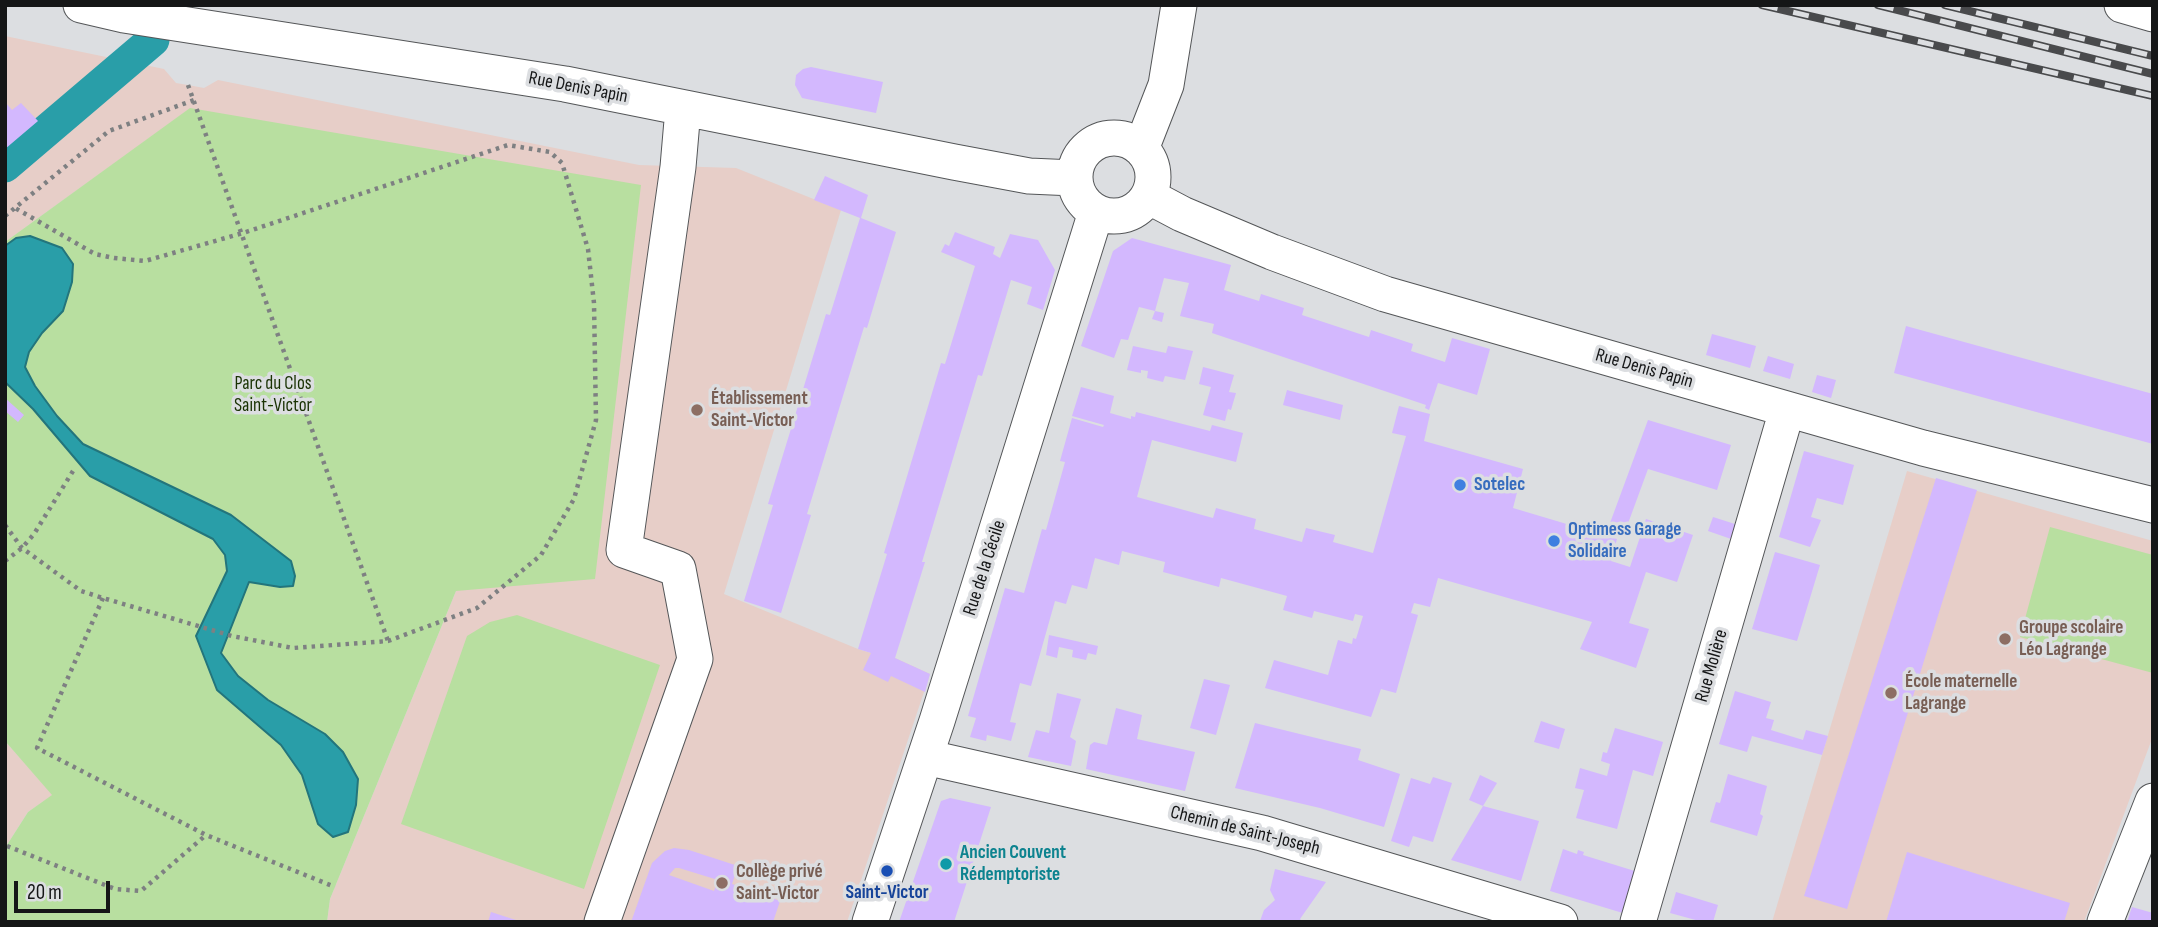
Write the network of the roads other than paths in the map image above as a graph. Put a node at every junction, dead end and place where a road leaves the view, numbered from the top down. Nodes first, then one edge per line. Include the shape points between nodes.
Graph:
1 (81, 5) edge
2 (1179, 5) edge
3 (2122, 5) edge
4 (2153, 13) edge
5 (683, 109) junction
6 (1141, 149) junction
7 (1074, 178) junction
8 (1148, 196) junction
9 (1096, 212) junction
10 (1787, 410) junction
11 (2153, 505) edge
12 (925, 757) junction
13 (2153, 801) edge
14 (602, 922) edge
15 (870, 922) edge
16 (1560, 922) edge
17 (1638, 922) edge
18 (2105, 922) edge

1 - 5 street, Rue Denis Papin via 565,85
2 - 6 street via 1166,85
3 - 4 street
5 - 7 street, Rue Denis Papin via 1029,176
5 - 14 street via 624,550 678,569 695,659
6 - 7 street via 1113,137 1098,141 1085,150
6 - 8 street via 1153,171
7 - 9 street via 1084,204
8 - 9 street via 1139,208 1125,215
8 - 10 street, Rue Denis Papin via 1182,214 1384,294
9 - 12 street, Rue de la Cécile
10 - 11 street, Rue Denis Papin via 1923,449
10 - 17 street, Rue Molière
12 - 15 street, Rue de la Cécile
12 - 16 street, Chemin de Saint-Joseph via 1262,833
13 - 18 street

